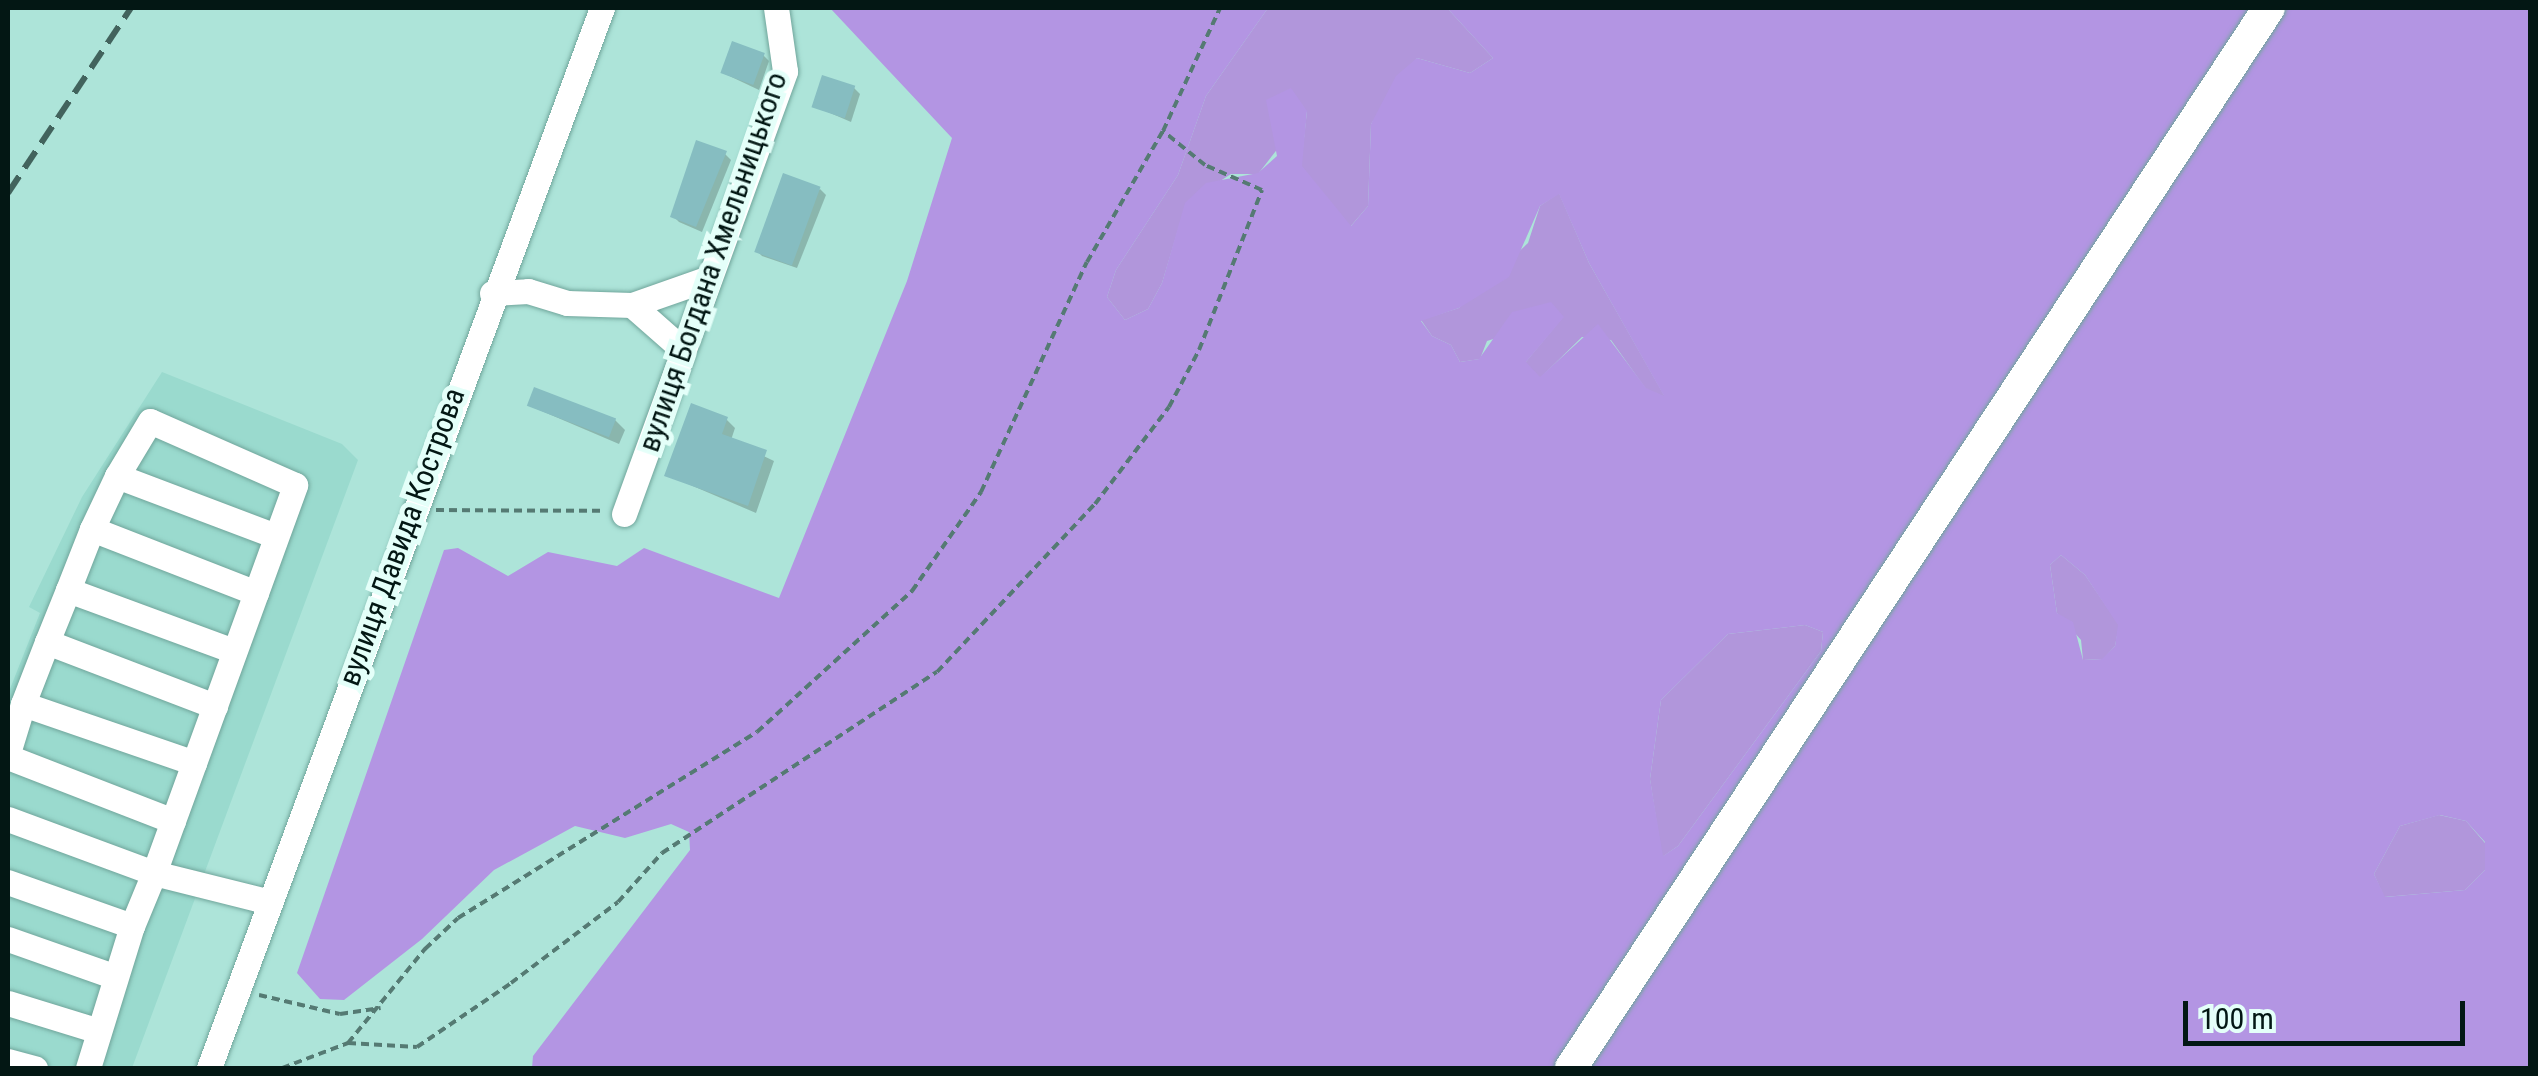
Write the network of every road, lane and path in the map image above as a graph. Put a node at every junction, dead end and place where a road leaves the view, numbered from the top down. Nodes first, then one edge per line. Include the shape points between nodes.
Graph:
1 (602, 8) edge
2 (776, 8) edge
3 (1220, 8) edge
4 (2268, 8) edge
5 (1163, 131) junction
6 (709, 278) junction
7 (492, 293) junction
8 (632, 305) junction
9 (682, 350) junction
10 (118, 476) junction
11 (412, 510) junction
12 (624, 514) joint
13 (92, 529) junction
14 (276, 536) junction
15 (68, 590) junction
16 (256, 593) junction
17 (47, 642) junction
18 (234, 652) junction
19 (22, 704) junction
20 (214, 706) junction
21 (8, 755) edge
22 (194, 763) junction
23 (8, 820) edge
24 (172, 821) junction
25 (154, 874) junction
26 (8, 882) edge
27 (266, 901) junction
28 (132, 926) junction
29 (8, 939) edge
30 (116, 977) junction
31 (238, 990) junction
32 (8, 1003) edge
33 (381, 1008) junction
34 (100, 1031) junction
35 (348, 1043) junction
36 (8, 1061) edge
37 (35, 1068) edge
38 (88, 1068) edge
39 (209, 1068) edge
40 (282, 1068) edge
41 (1570, 1068) edge

1 - 7 street, вулиця Давида Кострова
2 - 6 street, вулиця Богдана Хмельницького via 785,71
3 - 5 path
4 - 41 main road
5 - 33 path via 1086,262 981,492 912,591 756,732 458,918 424,949
5 - 35 path via 1205,166 1262,190 1184,379 1095,504 936,672 662,852 618,902 511,984 417,1047
6 - 8 street
6 - 9 street, вулиця Богдана Хмельницького
7 - 8 street via 528,291 567,303
7 - 11 street, вулиця Давида Кострова
8 - 9 street
9 - 12 street, вулиця Богдана Хмельницького
10 - 13 street
10 - 14 street
10 - 14 street via 150,421 295,485
11 - 12 path
11 - 27 street, вулиця Давида Кострова
13 - 15 street
13 - 16 street
14 - 16 street
15 - 17 street
15 - 18 street
16 - 18 street
17 - 19 street
17 - 20 street
18 - 20 street
19 - 21 street
19 - 22 street
20 - 22 street
21 - 24 street
22 - 24 street
23 - 25 street
24 - 25 street
25 - 27 street
25 - 28 street
26 - 28 street
27 - 31 street, вулиця Давида Кострова
28 - 30 street
29 - 30 street
30 - 34 street
31 - 33 path via 340,1014
31 - 39 street, вулиця Давида Кострова
32 - 34 street
33 - 35 path
34 - 38 street
35 - 40 path
36 - 37 street

